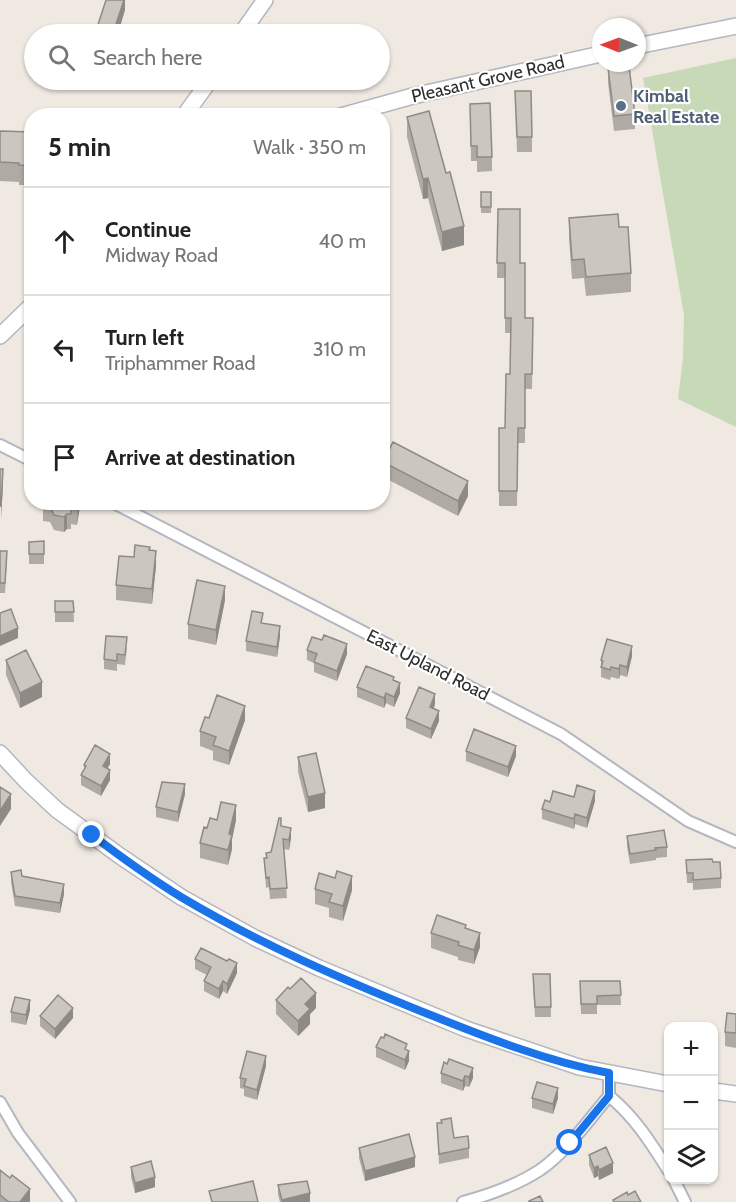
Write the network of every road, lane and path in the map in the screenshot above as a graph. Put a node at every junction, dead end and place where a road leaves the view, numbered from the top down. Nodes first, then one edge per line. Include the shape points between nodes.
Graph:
1 (265, 0) edge
2 (248, 24) edge
3 (736, 26) edge
4 (646, 44) edge
5 (592, 56) edge
6 (203, 90) edge
7 (190, 108) edge
8 (370, 108) edge
9 (24, 313) edge
10 (0, 336) edge
11 (0, 445) edge
12 (24, 457) edge
13 (127, 510) edge
14 (0, 753) edge
15 (736, 842) edge
16 (609, 1073) junction
17 (664, 1083) edge
18 (718, 1092) edge
19 (736, 1094) edge
20 (609, 1096) junction
21 (0, 1102) edge
22 (664, 1163) edge
23 (676, 1184) edge
24 (70, 1202) edge
25 (463, 1202) edge
26 (685, 1202) edge

1 - 2 street
3 - 4 street
5 - 8 street, Pleasant Grove Road
6 - 7 street
9 - 10 street
11 - 12 street
13 - 15 street, East Upland Road via 561,734 688,821
14 - 16 street via 57,810 159,883 239,930 466,1029 579,1067
16 - 17 street
16 - 20 street
18 - 19 street
20 - 22 street via 640,1127
20 - 25 street via 570,1143 538,1171 500,1190
21 - 24 street
23 - 26 street

